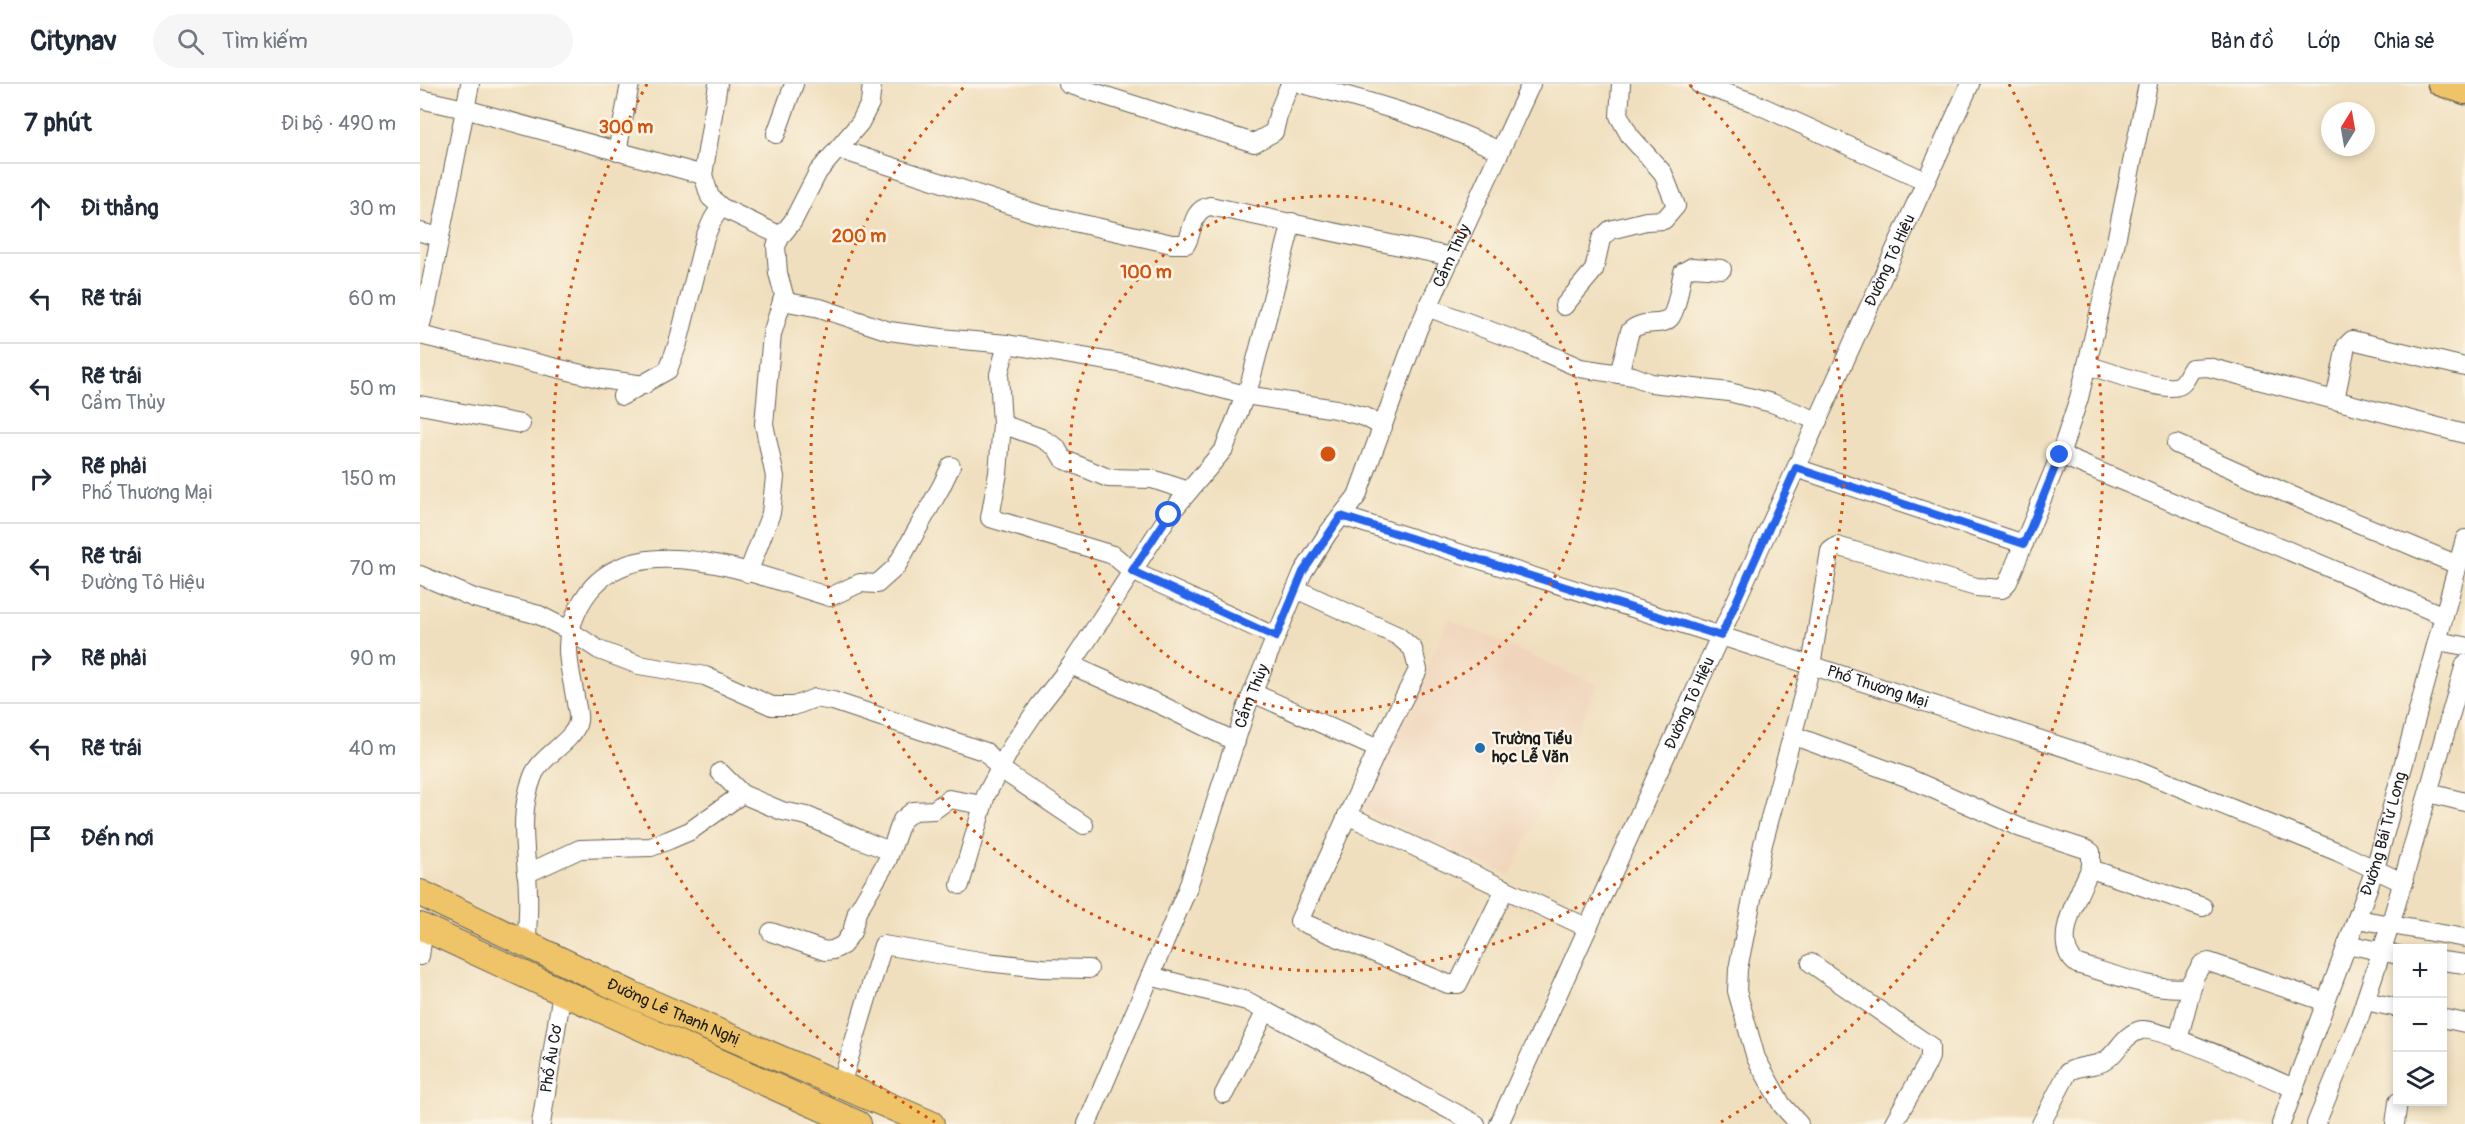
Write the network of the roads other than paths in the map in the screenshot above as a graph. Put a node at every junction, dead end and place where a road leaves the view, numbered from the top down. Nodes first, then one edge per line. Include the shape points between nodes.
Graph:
1 (470, 84) edge
2 (630, 84) edge
3 (718, 84) edge
4 (794, 84) edge
5 (872, 84) edge
6 (1068, 84) edge
7 (1290, 84) edge
8 (1302, 84) edge
9 (1531, 84) edge
10 (1621, 84) edge
11 (1699, 84) edge
12 (1970, 84) edge
13 (2148, 84) edge
14 (2439, 84) edge
15 (1729, 89) edge
16 (2465, 93) edge
17 (420, 99) edge
18 (465, 109) junction
19 (776, 134) dead end
20 (838, 149) junction
21 (617, 152) junction
22 (1499, 154) junction
23 (703, 175) junction
24 (1926, 181) junction
25 (721, 207) junction
26 (1293, 222) junction
27 (420, 232) edge
28 (780, 236) junction
29 (440, 237) junction
30 (1452, 257) junction
31 (1722, 269) dead end
32 (782, 301) junction
33 (1564, 306) dead end
34 (1427, 307) junction
35 (420, 327) edge
36 (420, 335) edge
37 (1007, 344) junction
38 (2087, 365) junction
39 (2465, 367) edge
40 (1619, 374) junction
41 (644, 385) junction
42 (1245, 395) junction
43 (622, 396) dead end
44 (2335, 400) junction
45 (420, 405) edge
46 (1818, 421) junction
47 (522, 424) dead end
48 (1002, 424) junction
49 (1383, 427) junction
50 (2465, 434) edge
51 (2176, 444) dead end
52 (2060, 455) junction
53 (951, 466) dead end
54 (1796, 468) junction
55 (1189, 491) junction
56 (1341, 516) junction
57 (2465, 539) edge
58 (2024, 544) junction
59 (2458, 565) junction
60 (1132, 571) junction
61 (748, 573) junction
62 (420, 575) edge
63 (1296, 589) junction
64 (2444, 616) junction
65 (570, 631) junction
66 (1721, 636) junction
67 (1276, 637) junction
68 (2437, 641) junction
69 (2465, 646) edge
70 (2465, 664) edge
71 (1071, 665) junction
72 (1811, 666) junction
73 (1253, 693) junction
74 (2460, 700) edge
75 (1792, 735) junction
76 (1236, 742) junction
77 (1378, 749) junction
78 (999, 768) junction
79 (720, 772) dead end
80 (2429, 793) junction
81 (742, 794) junction
82 (2465, 802) edge
83 (983, 805) junction
84 (1347, 815) junction
85 (1084, 825) dead end
86 (890, 851) junction
87 (2091, 867) junction
88 (2375, 869) junction
89 (526, 874) junction
90 (2404, 883) junction
91 (960, 885) dead end
92 (1505, 889) junction
93 (420, 893) edge
94 (2203, 907) dead end
95 (2356, 919) junction
96 (2390, 926) junction
97 (422, 927) edge
98 (1588, 928) junction
99 (771, 932) dead end
100 (2465, 938) edge
101 (527, 943) junction
102 (2347, 944) junction
103 (2389, 954) edge
104 (420, 956) edge
105 (2447, 962) edge
106 (1811, 963) dead end
107 (2465, 964) edge
108 (1089, 969) dead end
109 (1149, 976) junction
110 (2193, 983) junction
111 (573, 997) junction
112 (2365, 1001) junction
113 (2326, 1002) junction
114 (628, 1006) junction
115 (2393, 1007) edge
116 (1266, 1011) junction
117 (2447, 1019) edge
118 (2465, 1023) edge
119 (2178, 1040) junction
120 (841, 1085) junction
121 (2295, 1089) junction
122 (1224, 1094) dead end
123 (2397, 1106) edge
124 (541, 1124) edge
125 (858, 1124) edge
126 (932, 1124) edge
127 (1087, 1124) edge
128 (1476, 1124) edge
129 (1498, 1124) edge
130 (1799, 1124) edge
131 (1893, 1124) edge
132 (2041, 1124) edge
133 (2281, 1124) edge
134 (2316, 1124) edge
135 (2394, 1124) edge

1 - 18 street
2 - 21 street
3 - 23 street
4 - 19 street
5 - 20 street via 870,103 860,123
6 - 7 street via 1254,143 1274,132
8 - 22 street via 1379,103 1451,128
9 - 22 street, Cẩm Thủy
10 - 33 street via 1619,116 1630,136 1663,173 1676,206 1664,220 1610,230 1601,239 1594,270
11 - 15 street
12 - 24 street, Đường Tô Hiệu
13 - 38 street
14 - 16 main road
15 - 24 street
17 - 18 street
18 - 21 street
18 - 29 street
20 - 26 street via 1038,214 1172,244 1186,244 1195,217 1202,208 1210,206
20 - 28 street via 818,172 793,222
21 - 23 street
22 - 30 street, Cẩm Thủy
23 - 25 street via 710,198
24 - 46 street, Đường Tô Hiệu
25 - 28 street
25 - 41 street via 705,237 672,361 668,370
26 - 30 street
26 - 42 street
27 - 29 street
28 - 32 street via 776,246
29 - 35 street
30 - 34 street, Cẩm Thủy
31 - 40 street via 1692,267 1683,272 1669,320 1643,323 1630,331
32 - 37 street via 820,308 889,331
32 - 61 street via 772,334 764,424 775,477 771,513
34 - 40 street via 1580,368
34 - 49 street, Cẩm Thủy
36 - 41 street via 602,379
37 - 42 street via 1136,366
37 - 48 street via 999,374
38 - 44 street via 2171,387 2184,383 2192,368 2208,367
38 - 52 street
39 - 44 street via 2350,340 2344,351
40 - 46 street via 1651,383 1729,392
41 - 43 street
42 - 49 street via 1336,409
42 - 55 street via 1224,449
44 - 50 street
45 - 47 street
46 - 54 street, Đường Tô Hiệu
48 - 55 street via 1041,438 1056,447 1063,459 1108,478 1152,479
48 - 60 street via 990,518 1113,555
49 - 56 street, Cẩm Thủy via 1357,496
51 - 59 street
52 - 58 street
52 - 64 street
53 - 61 street via 896,567 877,584 860,583 830,597
54 - 58 street
54 - 66 street, Đường Tô Hiệu
55 - 60 street
56 - 63 street, Cẩm Thủy
56 - 66 street, Phố Thương Mại
57 - 59 street, Đường Bái Tử Long
58 - 72 street via 2008,582 2002,589 1994,590 1833,547
59 - 64 street, Đường Bái Tử Long
60 - 67 street
60 - 71 street
61 - 65 street via 685,559 653,558 618,567 594,585
62 - 65 street via 474,598 539,615
63 - 67 street, Cẩm Thủy
63 - 77 street via 1398,636 1413,649 1418,670
64 - 68 street, Đường Bái Tử Long
65 - 78 street via 599,650 629,661 705,676 772,706 794,706 815,698 833,701 986,752
65 - 89 street via 568,648 578,722 534,773 524,808
66 - 72 street, Phố Thương Mại
66 - 98 street, Đường Tô Hiệu
67 - 73 street, Cẩm Thủy
68 - 69 street
68 - 88 street, Đường Bái Tử Long
70 - 74 street, Đường Bái Tử Long
71 - 76 street
71 - 78 street
72 - 75 street
72 - 88 street, Phố Thương Mại via 2135,769
73 - 76 street, Cẩm Thủy
73 - 77 street
74 - 80 street, Đường Bái Tử Long
75 - 87 street via 1906,777 2021,828 2088,850 2092,855
75 - 130 street via 1763,844 1737,991 1756,1058 1782,1105
76 - 109 street, Cẩm Thủy via 1187,890
77 - 84 street
78 - 83 street
78 - 85 street
79 - 81 street
80 - 82 street
80 - 90 street, Đường Bái Tử Long
81 - 86 street
81 - 89 street via 690,831 651,847 580,849
83 - 86 street via 949,799 934,810 914,811 902,820
83 - 91 street
84 - 92 street
84 - 92 street via 1299,921 1448,984 1458,984
86 - 99 street via 843,945 825,951
87 - 94 street
87 - 110 street via 2067,925 2069,958 2077,964 2163,987 2180,989
88 - 90 street, Phố Thương Mại
88 - 95 street, Đường Bái Tử Long
89 - 101 street
90 - 96 street, Đường Bái Tử Long
92 - 98 street
93 - 101 highway, Đường Lê Thanh Nghị
95 - 96 street
95 - 102 street, Đường Bái Tử Long
96 - 100 street
96 - 103 street, Đường Bái Tử Long
97 - 104 street
97 - 111 highway, Đường Lê Thanh Nghị
98 - 129 street, Đường Tô Hiệu
101 - 114 highway, Đường Lê Thanh Nghị via 595,978
102 - 103 street
102 - 113 street, Đường Bái Tử Long
103 - 112 street, Đường Bái Tử Long
105 - 107 street
106 - 131 street via 1930,1046 1926,1066
108 - 120 street via 998,963 883,945
109 - 116 street via 1246,1001
109 - 127 street, Cẩm Thủy
110 - 113 street via 2198,969 2208,962
110 - 119 street
111 - 114 highway, Đường Lê Thanh Nghị
111 - 124 street, Phố Âu Cơ
112 - 115 street
112 - 134 street, Đường Bái Tử Long
113 - 121 street, Đường Bái Tử Long
114 - 120 highway, Đường Lê Thanh Nghị
114 - 125 highway, Đường Lê Thanh Nghị
116 - 122 street
116 - 128 street
117 - 118 street
119 - 121 street
119 - 132 street via 2141,1030 2125,1037 2101,1063 2074,1068 2068,1072
120 - 126 highway, Đường Lê Thanh Nghị
121 - 133 street, Đường Bái Tử Long
123 - 135 street

